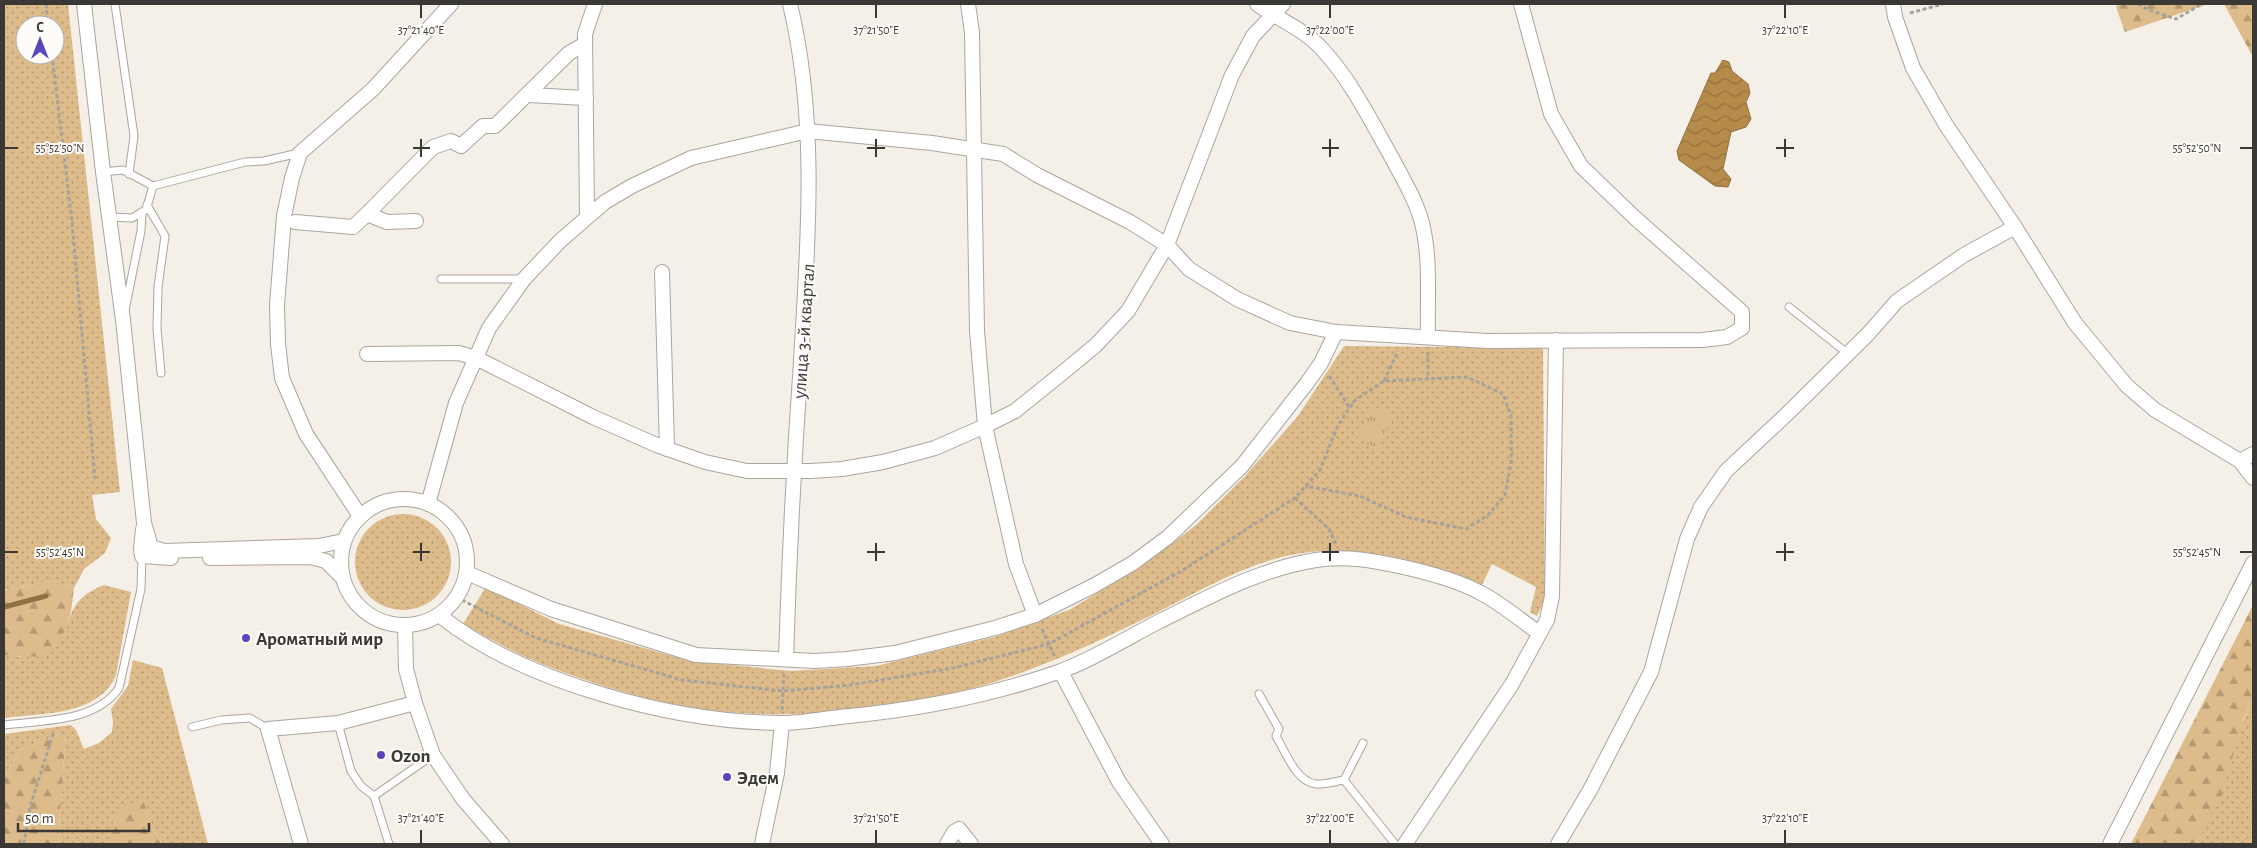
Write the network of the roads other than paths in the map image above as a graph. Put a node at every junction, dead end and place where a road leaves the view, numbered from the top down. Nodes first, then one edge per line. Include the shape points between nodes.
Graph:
1 (84, 4) edge
2 (116, 4) edge
3 (451, 4) edge
4 (595, 4) edge
5 (790, 4) edge
6 (968, 4) edge
7 (1258, 4) edge
8 (1283, 4) edge
9 (1521, 4) edge
10 (1894, 10) edge
11 (1272, 15) junction
12 (585, 44) junction
13 (529, 95) junction
14 (586, 98) junction
15 (808, 131) junction
16 (974, 149) junction
17 (300, 153) junction
18 (103, 172) junction
19 (129, 174) junction
20 (153, 186) junction
21 (147, 205) junction
22 (142, 212) junction
23 (367, 214) junction
24 (587, 215) junction
25 (109, 217) junction
26 (416, 221) dead end
27 (295, 222) dead end
28 (2014, 227) junction
29 (1166, 245) junction
30 (662, 272) dead end
31 (441, 279) dead end
32 (524, 279) junction
33 (1789, 307) dead end
34 (122, 320) junction
35 (1336, 332) junction
36 (1428, 337) junction
37 (1556, 340) junction
38 (1847, 353) junction
39 (367, 354) dead end
40 (476, 358) junction
41 (160, 373) dead end
42 (985, 426) junction
43 (666, 449) junction
44 (2253, 454) edge
45 (2240, 461) junction
46 (794, 472) junction
47 (2253, 478) edge
48 (428, 504) junction
49 (360, 516) junction
50 (144, 523) junction
51 (343, 542) junction
52 (142, 556) junction
53 (2253, 563) edge
54 (467, 573) junction
55 (344, 579) junction
56 (1035, 614) junction
57 (439, 615) junction
58 (405, 625) junction
59 (1539, 633) junction
60 (786, 659) junction
61 (1061, 672) junction
62 (1259, 694) dead end
63 (415, 703) junction
64 (338, 723) junction
65 (782, 723) junction
66 (4, 725) edge
67 (192, 728) dead end
68 (268, 729) junction
69 (1363, 744) dead end
70 (433, 755) junction
71 (1344, 780) junction
72 (374, 796) junction
73 (300, 844) edge
74 (389, 844) edge
75 (502, 844) edge
76 (762, 844) edge
77 (947, 844) edge
78 (971, 844) edge
79 (1162, 844) edge
80 (1395, 844) edge
81 (1405, 844) edge
82 (1558, 844) edge
83 (2110, 844) edge

1 - 18 street
2 - 19 lane via 134,136
3 - 17 street via 373,89
4 - 12 street
5 - 15 street, улица 3-й квартал via 799,43
6 - 16 street via 972,33
7 - 11 street
8 - 11 street
9 - 37 street via 1552,114 1581,166 1742,312 1742,328 1719,338
10 - 28 street via 1918,76 1946,125
11 - 29 street via 1253,36 1232,75
11 - 36 street via 1291,23 1322,49 1353,91 1411,193 1423,232
12 - 13 street via 569,53
12 - 14 street
13 - 14 street
13 - 23 street via 495,126 484,126 461,146 451,141 433,147
14 - 24 street
15 - 16 street
15 - 24 street via 691,158 632,186
15 - 46 street, улица 3-й квартал via 808,242
16 - 29 street via 1003,154 1130,222
16 - 42 street via 977,331
17 - 20 lane via 245,162
17 - 49 street via 292,178 282,236 277,305 282,378 306,434
18 - 19 lane via 122,170
18 - 25 street
19 - 20 lane
20 - 21 lane
21 - 22 lane
21 - 41 lane via 165,236 158,287
22 - 25 lane via 132,218
22 - 34 lane
23 - 26 street via 387,222
23 - 27 street via 353,226
24 - 32 street
25 - 34 street
28 - 38 street via 1964,255 1897,301
28 - 45 street via 2075,323 2127,386 2155,410
29 - 35 street via 1189,269 1236,299 1290,323
29 - 42 street via 1128,311 1096,345 1014,411
30 - 43 street
31 - 32 lane
32 - 40 street via 489,328
33 - 38 lane
34 - 50 street
35 - 36 street
35 - 56 street via 1321,363 1276,425 1242,466 1168,537 1133,563
36 - 37 street via 1488,341
37 - 59 street via 1552,596 1547,620
38 - 82 street via 1726,471 1701,507 1687,539 1651,672
39 - 40 street via 459,353
40 - 43 street via 593,417
40 - 48 street via 456,404
42 - 46 street via 935,448 882,462
42 - 56 street via 1016,564
43 - 46 street via 746,471
44 - 45 street
45 - 47 street
46 - 60 street, улица 3-й квартал
48 - 49 street via 402,498 379,503
48 - 54 street via 446,513 464,539
49 - 51 street
50 - 51 street via 150,547 164,551 319,546
50 - 52 street
51 - 55 street via 340,565
52 - 55 street via 310,558 326,561
52 - 66 lane via 141,590 119,688 112,698 79,715
53 - 83 street
54 - 57 street via 450,607
54 - 60 street via 550,609 696,655
55 - 58 street via 348,594 366,614 384,623
56 - 60 street via 895,653 815,661
57 - 58 street
57 - 65 street via 456,629 510,660 581,688 649,706 713,717
58 - 63 street via 406,669
59 - 61 street via 1482,593 1452,580 1368,560 1318,559 1274,569 1232,585
59 - 81 street via 1512,684
61 - 65 street via 918,708
61 - 79 street via 1119,782
62 - 71 lane via 1279,729 1276,736 1297,771 1316,784
63 - 64 street
63 - 70 street
64 - 68 street
64 - 72 lane via 351,770 361,786
65 - 76 street via 777,772
67 - 68 lane via 220,720 250,718
68 - 73 street
69 - 71 lane
70 - 72 lane
70 - 75 street via 463,799
71 - 80 lane
72 - 74 lane
77 - 78 street via 959,829

